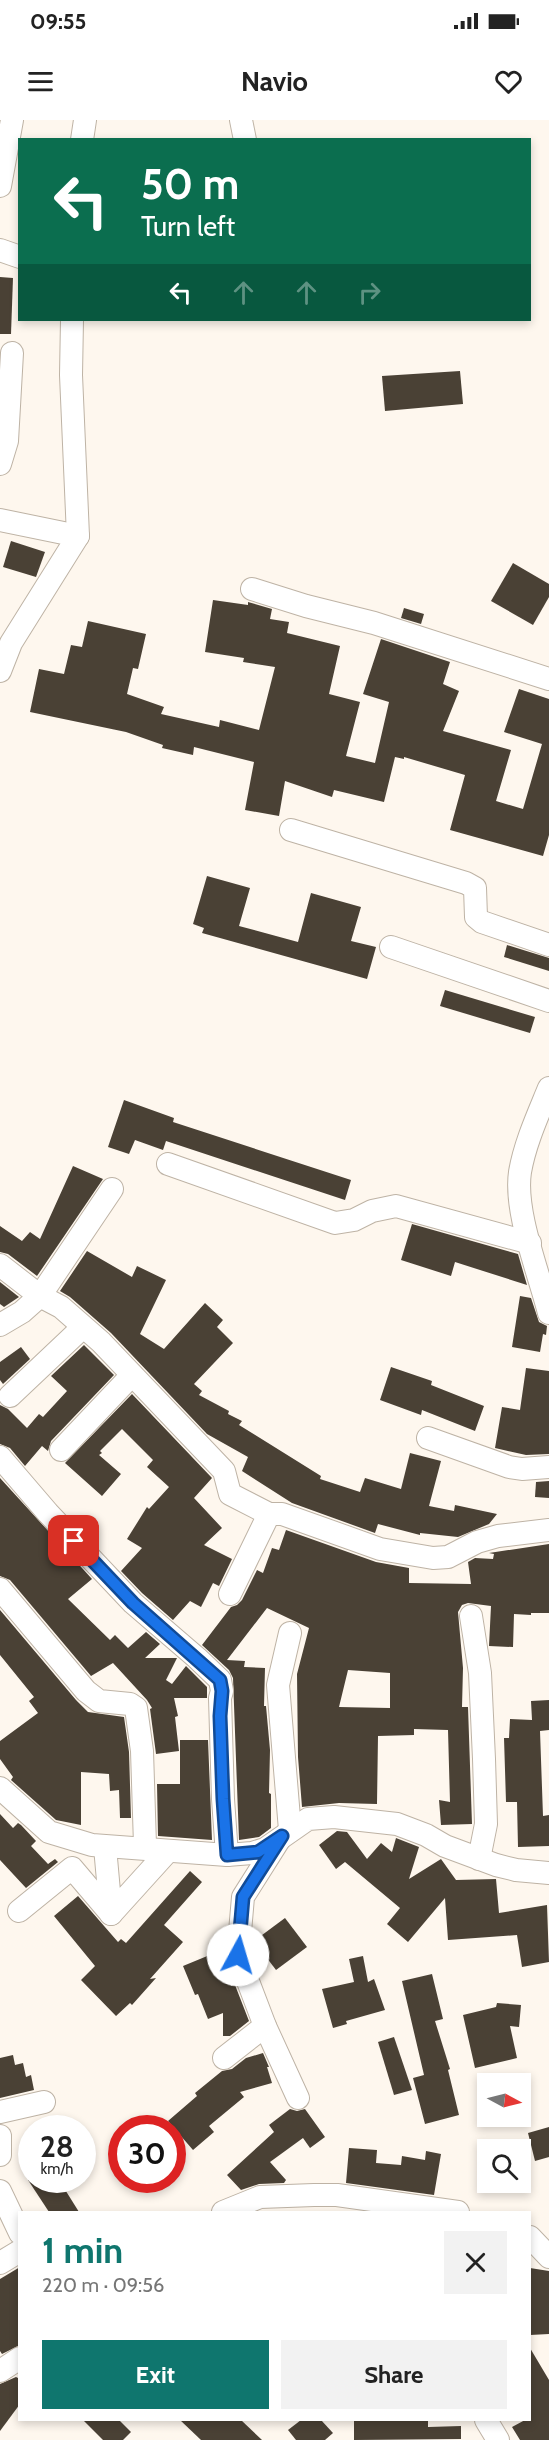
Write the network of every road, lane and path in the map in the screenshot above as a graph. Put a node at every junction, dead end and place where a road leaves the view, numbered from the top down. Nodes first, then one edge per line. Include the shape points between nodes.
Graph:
1 (12, 120) edge
2 (85, 120) edge
3 (241, 120) edge
4 (82, 138) edge
5 (245, 138) edge
6 (0, 186) edge
7 (0, 250) edge
8 (18, 256) edge
9 (72, 321) edge
10 (12, 352) dead end
11 (0, 464) edge
12 (0, 520) edge
13 (78, 536) junction
14 (252, 589) dead end
15 (10, 636) edge
16 (0, 671) edge
17 (549, 679) edge
18 (291, 830) dead end
19 (549, 945) edge
20 (391, 947) dead end
21 (549, 1001) edge
22 (547, 1099) edge
23 (168, 1164) dead end
24 (112, 1189) dead end
25 (530, 1243) junction
26 (0, 1264) edge
27 (40, 1296) junction
28 (549, 1313) edge
29 (0, 1325) edge
30 (83, 1326) junction
31 (132, 1375) junction
32 (10, 1396) dead end
33 (428, 1438) dead end
34 (61, 1450) dead end
35 (0, 1457) edge
36 (549, 1467) edge
37 (269, 1514) junction
38 (549, 1530) edge
39 (0, 1589) edge
40 (230, 1594) dead end
41 (471, 1616) dead end
42 (290, 1634) dead end
43 (0, 1788) edge
44 (286, 1833) junction
45 (82, 1843) junction
46 (105, 1847) junction
47 (160, 1851) junction
48 (227, 1855) junction
49 (479, 1859) junction
50 (72, 1868) junction
51 (549, 1873) edge
52 (19, 1911) dead end
53 (111, 1914) junction
54 (265, 2026) junction
55 (224, 2058) dead end
56 (298, 2098) dead end
57 (44, 2102) dead end
58 (0, 2112) edge
59 (0, 2136) edge
60 (0, 2155) edge
61 (0, 2191) edge
62 (225, 2211) edge
63 (450, 2211) edge
64 (18, 2229) edge
65 (531, 2238) edge
66 (18, 2252) edge
67 (549, 2257) edge
68 (0, 2263) edge
69 (18, 2359) edge
70 (0, 2371) edge
71 (487, 2421) edge
72 (498, 2440) edge

1 - 6 street
2 - 4 street
3 - 5 street
7 - 8 street
9 - 13 street
10 - 11 street via 7,441
12 - 13 street
13 - 15 street
14 - 17 street
15 - 16 street
18 - 19 street via 466,883 475,888 476,916 482,922
20 - 21 street
22 - 25 street via 532,1130 520,1173 522,1214
23 - 25 street via 335,1223 396,1206
24 - 27 street
25 - 28 street
26 - 27 street
27 - 29 street
27 - 30 street
30 - 31 street
30 - 32 street
31 - 34 street
31 - 37 street via 224,1471 230,1494
33 - 36 street via 509,1467
35 - 48 street via 133,1603 220,1680
37 - 38 street via 380,1549 433,1558 448,1557 498,1536
37 - 40 street
39 - 47 street via 86,1691 99,1701 136,1708 142,1751 145,1845
41 - 49 street via 480,1673 484,1759 486,1824
42 - 44 street via 278,1685
43 - 45 street via 49,1832
44 - 48 street via 258,1852
44 - 49 street via 318,1817 397,1824
44 - 54 street via 243,1897 238,1955
45 - 46 street
45 - 50 street
46 - 47 street
46 - 53 street
47 - 48 street
47 - 53 street
49 - 51 street via 516,1870
50 - 52 street
50 - 53 street
54 - 55 street
54 - 56 street
57 - 58 street
59 - 60 street
61 - 64 street
62 - 63 street via 260,2197 314,2195
65 - 67 street
66 - 68 street
69 - 70 street
71 - 72 street

